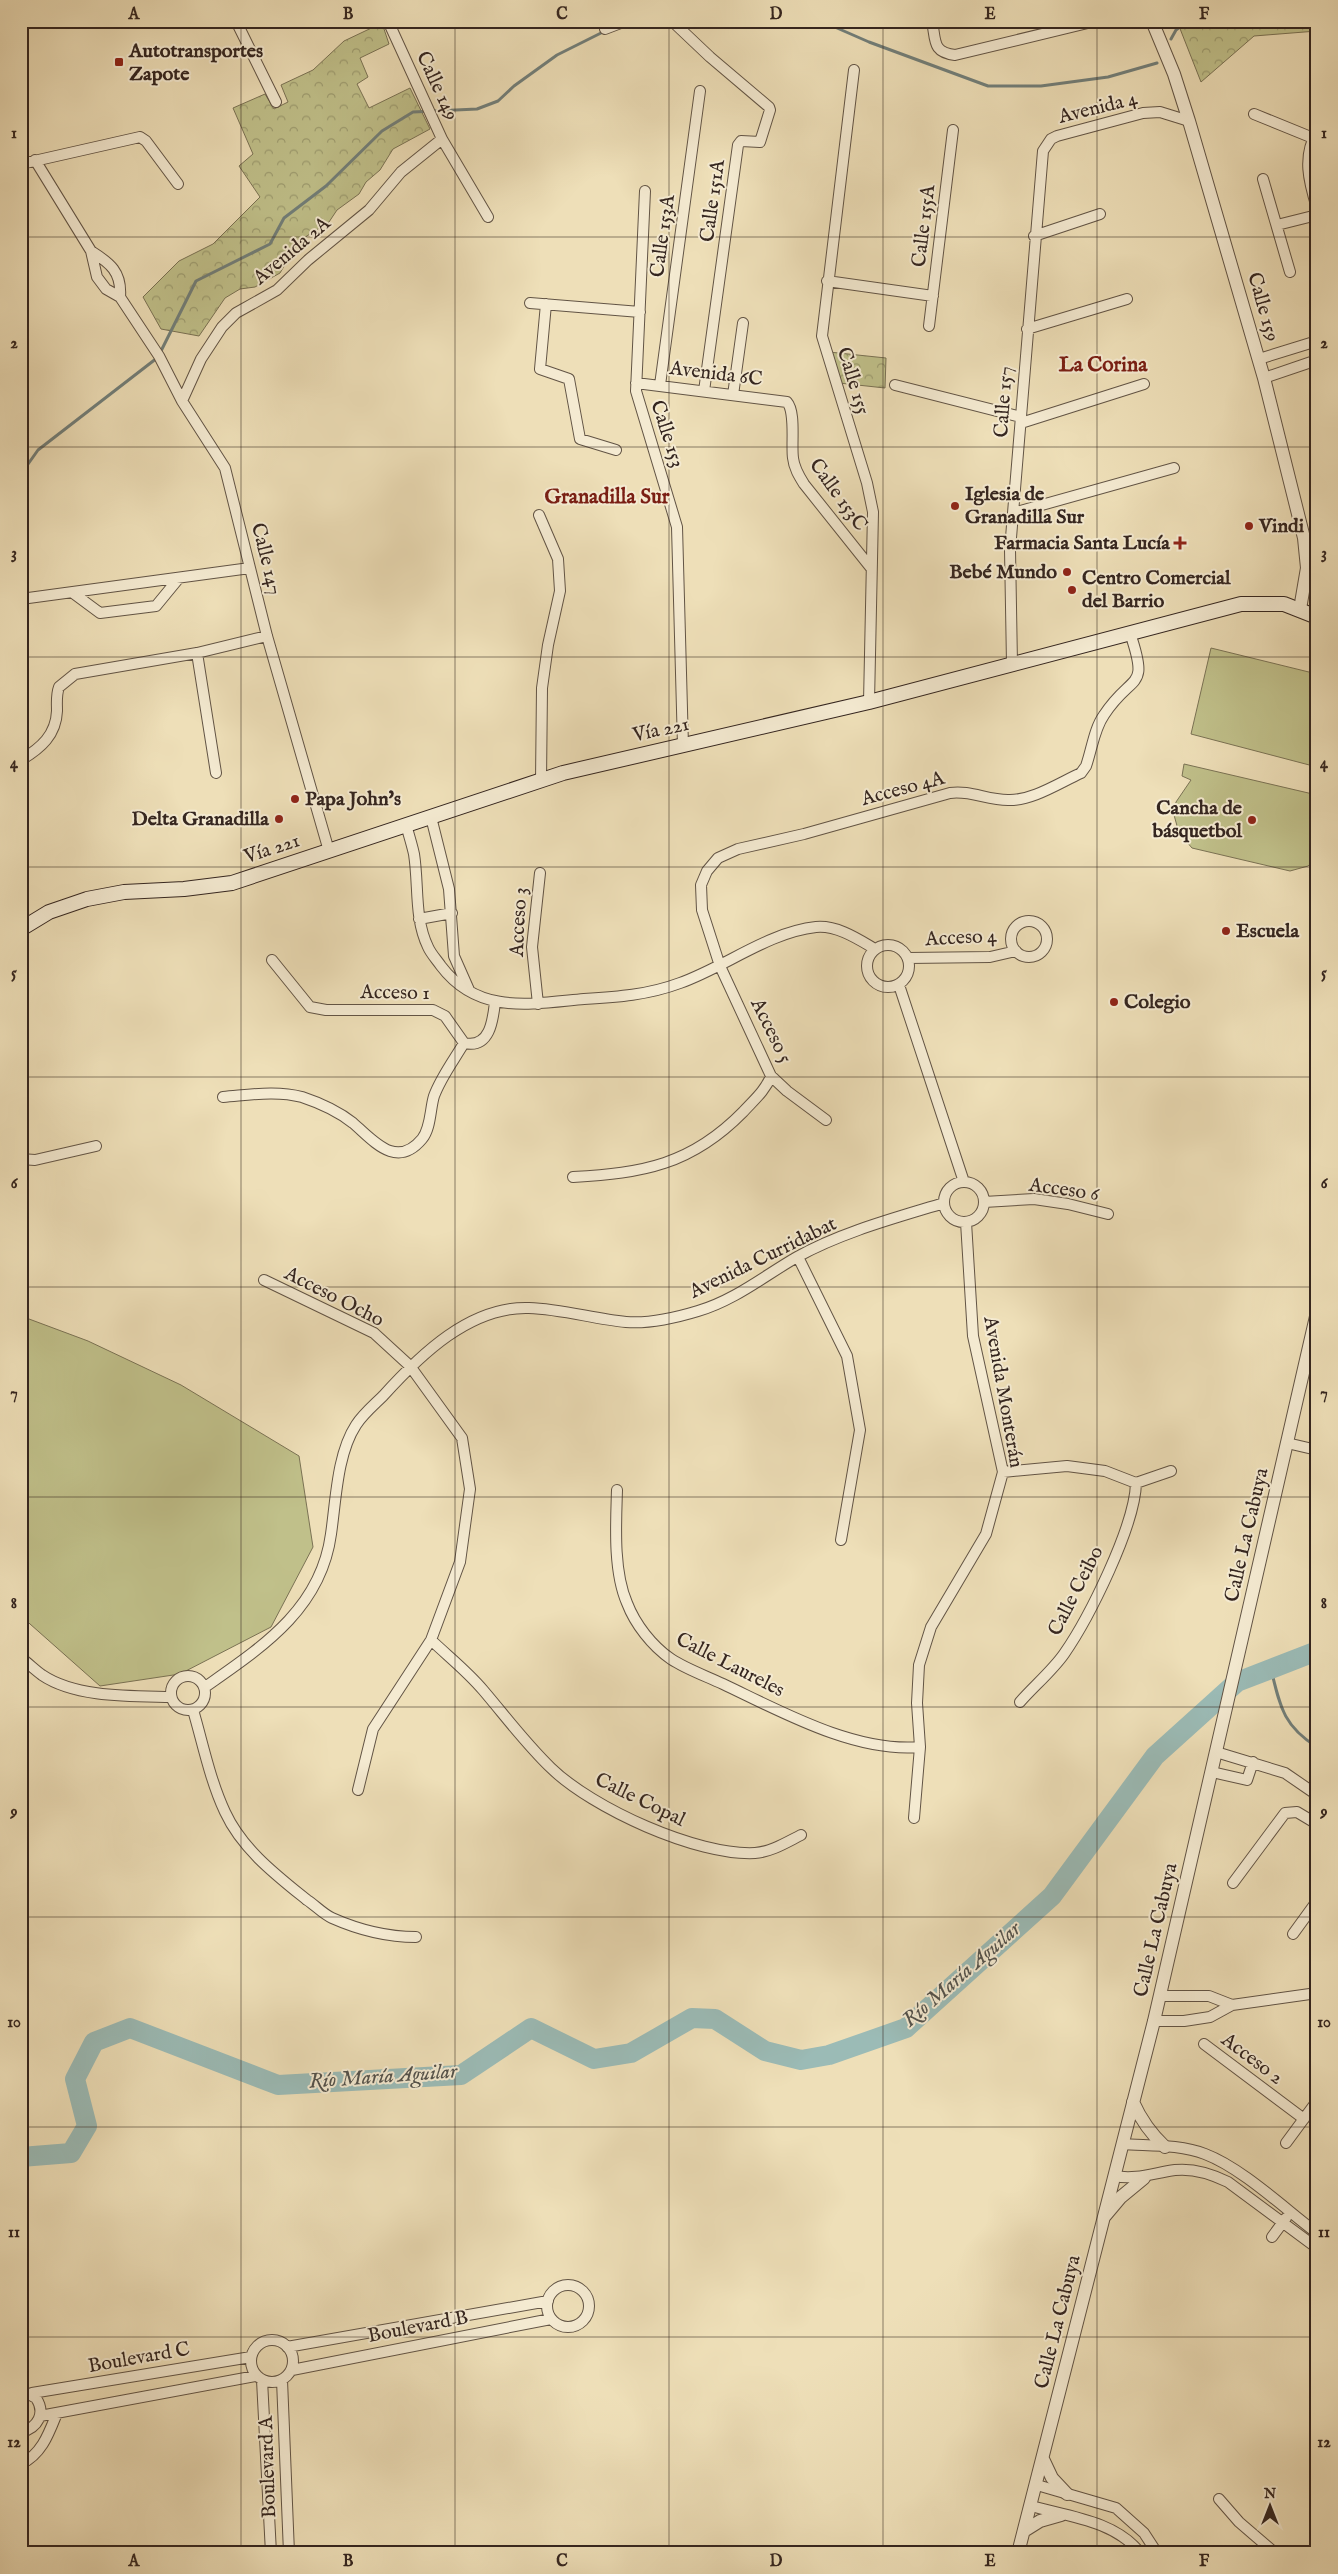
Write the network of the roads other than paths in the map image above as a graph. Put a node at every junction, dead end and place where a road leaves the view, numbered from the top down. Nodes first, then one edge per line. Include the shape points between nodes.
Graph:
1 (236, 21) edge
2 (388, 21) edge
3 (626, 21) edge
4 (672, 21) edge
5 (932, 21) edge
6 (1096, 21) edge
7 (1152, 21) edge
8 (605, 29) dead end
9 (854, 70) dead end
10 (700, 91) dead end
11 (276, 102) dead end
12 (1254, 114) dead end
13 (1189, 121) junction
14 (953, 130) dead end
15 (1315, 135) edge
16 (442, 139) junction
17 (1046, 144) joint
18 (35, 160) junction
19 (21, 164) edge
20 (1263, 179) dead end
21 (178, 184) dead end
22 (645, 191) dead end
23 (1317, 208) edge
24 (1100, 214) dead end
25 (1317, 215) edge
26 (488, 218) dead end
27 (1277, 226) junction
28 (1034, 236) junction
29 (91, 251) junction
30 (1290, 272) dead end
31 (827, 281) junction
32 (933, 296) junction
33 (120, 297) junction
34 (1127, 299) dead end
35 (530, 303) dead end
36 (546, 304) junction
37 (640, 312) junction
38 (743, 323) dead end
39 (929, 326) dead end
40 (1027, 329) junction
41 (1317, 341) edge
42 (1259, 359) junction
43 (1317, 360) edge
44 (1264, 378) junction
45 (636, 383) junction
46 (1144, 384) dead end
47 (660, 385) junction
48 (895, 385) dead end
49 (704, 391) junction
50 (734, 395) junction
51 (182, 401) junction
52 (790, 405) joint
53 (1021, 420) junction
54 (616, 450) dead end
55 (1174, 468) dead end
56 (1012, 513) junction
57 (538, 515) dead end
58 (250, 568) junction
59 (871, 568) junction
60 (179, 578) junction
61 (73, 593) junction
62 (21, 599) edge
63 (1300, 609) junction
64 (1317, 617) edge
65 (1130, 633) junction
66 (267, 636) junction
67 (197, 653) junction
68 (1012, 664) junction
69 (869, 702) junction
70 (683, 746) junction
71 (21, 760) edge
72 (216, 772) dead end
73 (541, 780) junction
74 (431, 817) junction
75 (406, 825) junction
76 (329, 851) junction
77 (540, 873) dead end
78 (452, 913) junction
79 (419, 919) junction
80 (21, 929) edge
81 (875, 949) junction
82 (1016, 952) dead end
83 (908, 958) junction
84 (272, 960) dead end
85 (720, 966) junction
86 (899, 985) junction
87 (471, 993) junction
88 (496, 1002) junction
89 (538, 1004) junction
90 (464, 1043) junction
91 (772, 1076) junction
92 (223, 1097) dead end
93 (826, 1120) dead end
94 (96, 1146) dead end
95 (21, 1159) edge
96 (572, 1178) dead end
97 (964, 1182) junction
98 (984, 1202) junction
99 (944, 1203) junction
100 (1108, 1214) dead end
101 (966, 1222) junction
102 (798, 1257) junction
103 (264, 1280) dead end
104 (1317, 1312) edge
105 (410, 1366) junction
106 (1287, 1443) junction
107 (1317, 1450) edge
108 (1171, 1471) dead end
109 (1003, 1472) junction
110 (1136, 1483) junction
111 (617, 1490) dead end
112 (841, 1540) dead end
113 (432, 1640) junction
114 (21, 1658) edge
115 (205, 1687) junction
116 (171, 1697) junction
117 (1020, 1702) dead end
118 (193, 1710) junction
119 (920, 1747) junction
120 (1216, 1752) junction
121 (1253, 1762) junction
122 (1212, 1772) junction
123 (358, 1790) dead end
124 (1317, 1795) edge
125 (914, 1818) dead end
126 (1317, 1824) edge
127 (801, 1835) dead end
128 (1233, 1883) dead end
129 (1317, 1901) edge
130 (1293, 1934) dead end
131 (416, 1937) dead end
132 (1317, 1993) edge
133 (1160, 1996) junction
134 (1232, 2005) junction
135 (1154, 2022) junction
136 (1204, 2044) dead end
137 (1317, 2101) edge
138 (1133, 2102) junction
139 (1304, 2119) junction
140 (1286, 2143) dead end
141 (1122, 2144) junction
142 (1165, 2147) junction
143 (1114, 2176) junction
144 (1144, 2178) junction
145 (1290, 2213) junction
146 (1104, 2218) junction
147 (1283, 2223) junction
148 (1317, 2234) edge
149 (1272, 2237) dead end
150 (1317, 2248) edge
151 (548, 2301) junction
152 (551, 2319) junction
153 (288, 2347) junction
154 (251, 2356) junction
155 (292, 2370) junction
156 (259, 2378) junction
157 (282, 2380) junction
158 (21, 2390) edge
159 (32, 2393) junction
160 (56, 2413) junction
161 (40, 2416) junction
162 (21, 2432) edge
163 (1044, 2459) junction
164 (21, 2464) edge
165 (1037, 2485) junction
166 (1067, 2494) junction
167 (1218, 2499) dead end
168 (1031, 2506) junction
169 (1061, 2514) junction
170 (1024, 2532) junction
171 (270, 2535) junction
172 (288, 2535) junction
173 (270, 2553) edge
174 (289, 2553) edge
175 (1018, 2553) edge
176 (1140, 2553) edge
177 (1156, 2553) edge
178 (1275, 2553) edge

1 - 11 street
2 - 16 street, Calle 149
3 - 8 street
4 - 49 street, Calle 151A via 770,110 760,142 746,140 738,145
5 - 6 street via 936,47 943,54 955,55
7 - 13 street, Calle 159
9 - 31 street, Calle 155
10 - 47 street, Calle 153A
12 - 15 street
13 - 17 street, Avenida 4 via 1160,112 1144,113 1057,136
13 - 42 street, Calle 159
14 - 32 street, Calle 155A
15 - 23 street via 1308,160 1308,178
16 - 26 street, Calle 149
16 - 51 street, Avenida 2A via 400,172 369,210 277,290 236,313 222,327 201,359
17 - 28 street, Calle 157 via 1040,159
18 - 19 street
18 - 21 street via 140,137
18 - 29 street
20 - 27 street
22 - 37 street, Calle 153
24 - 28 street
25 - 27 street
27 - 30 street
28 - 40 street, Calle 157
29 - 33 street via 97,277 106,289
29 - 33 street via 110,263 119,276
31 - 32 street
31 - 59 street, Calle 155 via 822,336 874,512
32 - 39 street, Calle 155A
33 - 51 street, Calle 147 via 159,356
34 - 40 street
35 - 36 street
36 - 37 street
36 - 54 street via 540,369 568,378 580,439
37 - 45 street, Calle 153
38 - 50 street
40 - 53 street, Calle 157
41 - 42 street
42 - 44 street, Calle 159
43 - 44 street
44 - 63 street, Calle 159 via 1304,538 1307,568
45 - 47 street, Avenida 6C
45 - 70 street, Calle 153 via 637,401 678,533
46 - 53 street
47 - 49 street, Avenida 6C
48 - 53 street
49 - 50 street, Avenida 6C
50 - 52 street, Avenida 6C via 784,400
51 - 58 street, Calle 147 via 225,468
52 - 59 street, Calle 153C via 792,454 796,469 804,484
53 - 56 street, Calle 157
55 - 56 street
56 - 68 street, Calle 157
57 - 73 street via 558,560 560,591 542,688
58 - 60 street
58 - 66 street, Calle 147
59 - 69 street, Calle 155
60 - 61 street
60 - 61 street via 156,606 100,613
61 - 62 street
63 - 64 main road, Vía 221
63 - 65 main road, Vía 221 via 1284,604 1241,604
65 - 68 main road, Vía 221
65 - 85 street, Acceso 4A via 1140,670 1137,680 1103,716 1081,772 1027,797 1003,800 963,792 950,794 738,849 718,858 707,871 702,885 702,910
66 - 67 street
66 - 76 street, Calle 147
67 - 71 street via 82,671 67,678 57,691 52,732 46,742
67 - 72 street
68 - 69 main road, Vía 221
69 - 70 main road, Vía 221
70 - 73 main road, Vía 221
73 - 74 main road, Vía 221
74 - 75 main road, Vía 221
74 - 78 street
75 - 76 main road, Vía 221
75 - 79 street via 414,854
76 - 80 main road, Vía 221 via 232,883 124,892 87,899 49,912
77 - 89 street, Acceso 3 via 532,947
78 - 79 street
78 - 87 street via 454,956
79 - 87 street via 428,948 448,975
81 - 83 street via 894,946
81 - 85 street via 844,932 818,927 791,931
81 - 86 street via 867,961 868,975 878,986
82 - 83 street, Acceso 4 via 990,957
83 - 86 street via 908,976
84 - 90 street, Acceso 1 via 310,1007 326,1010 432,1010 445,1016
85 - 89 street via 681,983 626,997
85 - 91 street, Acceso 5
86 - 97 street
87 - 88 street
88 - 89 street
88 - 90 street via 491,1029 480,1042
90 - 92 street via 438,1086 424,1137 414,1148 399,1152 383,1150 352,1123 317,1102 283,1093
91 - 93 street, Acceso 5
91 - 96 street via 766,1089 727,1129 705,1144 666,1163 632,1172
94 - 95 street via 35,1160
97 - 98 street via 980,1190
97 - 99 street via 947,1191
98 - 100 street, Acceso 6 via 1034,1199
98 - 101 street via 981,1213
99 - 101 street via 945,1210 954,1219
99 - 102 street, Avenida Curridabat via 871,1226
101 - 109 street, Avenida Monterán via 973,1336
102 - 105 street, Avenida Curridabat via 737,1295 701,1311 664,1320 628,1322 528,1308 497,1312 464,1324
102 - 112 street via 847,1356 860,1430
103 - 105 street, Acceso Ocho via 374,1333
104 - 106 street, Calle La Cabuya
105 - 113 street, Acceso Ocho via 462,1438 470,1489 460,1562
105 - 115 street, Avenida Curridabat via 356,1426 339,1469 330,1538 307,1600 267,1644
106 - 107 street
106 - 120 street, Calle La Cabuya
108 - 110 street
109 - 110 street via 1067,1466 1105,1471
109 - 119 street, Avenida Monterán via 986,1534 931,1627 919,1665
110 - 117 street, Calle Ceibo via 1136,1501 1104,1581 1063,1654
111 - 119 street, Calle Laureles via 616,1550 626,1602 647,1637 671,1659 773,1708 850,1738 900,1749
113 - 123 street, Acceso Ocho via 373,1729
113 - 127 street, Calle Copal via 482,1689 552,1769 595,1802 674,1839 741,1852 772,1849
114 - 116 street via 43,1676 68,1686 107,1695
115 - 116 street via 198,1678 187,1676 176,1680
115 - 118 street via 205,1699
116 - 118 street via 182,1710
118 - 131 street via 225,1813 257,1858 330,1917 373,1933
119 - 125 street, Avenida Monterán
120 - 121 street
120 - 122 street, Calle La Cabuya
121 - 122 street via 1247,1780
121 - 124 street via 1284,1773
122 - 133 street, Calle La Cabuya
126 - 128 street via 1297,1812 1285,1813
129 - 130 street
132 - 134 street
133 - 134 street via 1209,1996
133 - 135 street, Calle La Cabuya
134 - 135 street via 1210,2017
135 - 138 street, Calle La Cabuya
136 - 139 street, Acceso 2
137 - 139 street
138 - 141 street, Calle La Cabuya
138 - 142 street via 1141,2120
139 - 140 street
141 - 142 street
141 - 143 street, Calle La Cabuya
142 - 145 street via 1204,2153 1231,2167
143 - 144 street
143 - 146 street, Calle La Cabuya
144 - 146 street via 1121,2197
144 - 147 street via 1176,2170 1214,2175
145 - 147 street
145 - 148 street
146 - 163 street, Calle La Cabuya
147 - 149 street
147 - 150 street
151 - 152 street
151 - 152 street, Boulevard B via 555,2289 574,2285 585,2292 590,2305 586,2318 576,2326 562,2326
151 - 153 street, Boulevard B
152 - 155 street, Boulevard B
153 - 154 street via 276,2341 263,2342
153 - 155 street via 293,2358
154 - 156 street via 252,2370
154 - 159 street, Boulevard C
155 - 157 street
156 - 157 street via 276,2382
156 - 160 street, Boulevard C
156 - 171 street, Boulevard A
157 - 172 street, Boulevard A
158 - 159 street, Boulevard C
159 - 161 street via 40,2403
160 - 161 street, Boulevard C
160 - 164 street via 39,2451
161 - 162 street via 34,2427
163 - 165 street, Calle La Cabuya
163 - 166 street via 1052,2478
165 - 166 street
165 - 168 street, Calle La Cabuya
166 - 177 street via 1116,2508 1144,2533
167 - 178 street
168 - 169 street
168 - 170 street, Calle La Cabuya
169 - 170 street via 1040,2521
169 - 176 street via 1108,2528 1126,2538
170 - 175 street, Calle La Cabuya
171 - 172 street
171 - 173 street, Boulevard A
172 - 174 street, Boulevard A

